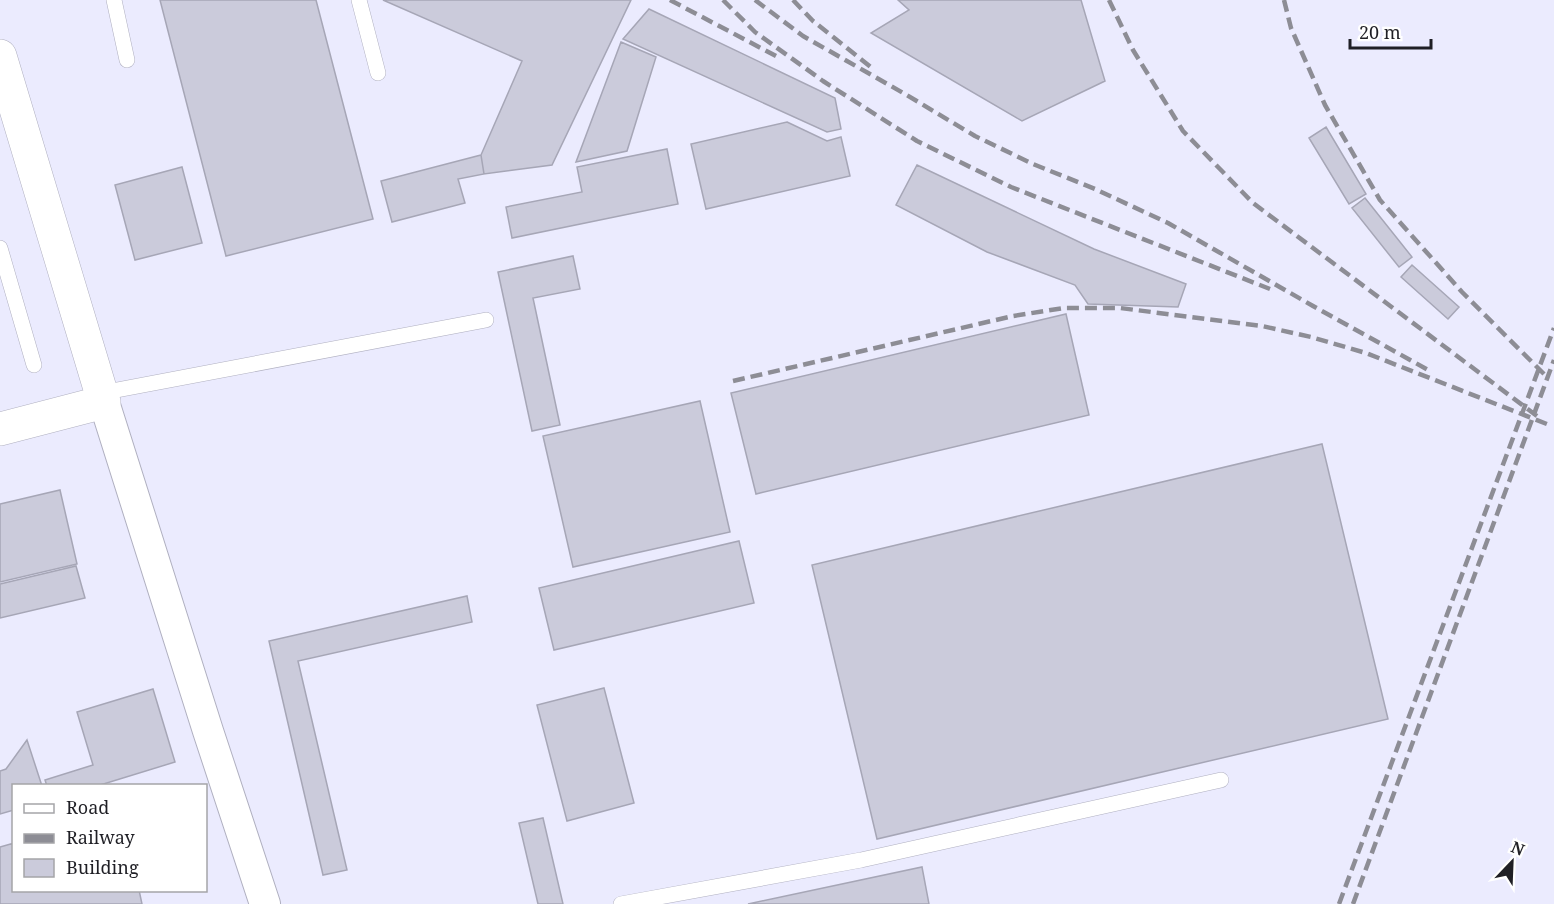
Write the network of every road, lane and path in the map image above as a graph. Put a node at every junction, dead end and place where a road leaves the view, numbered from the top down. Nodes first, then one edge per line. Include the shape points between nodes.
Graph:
1 (114, 0) edge
2 (359, 0) edge
3 (0, 56) edge
4 (127, 60) dead end
5 (378, 73) dead end
6 (0, 248) edge
7 (486, 320) dead end
8 (34, 365) dead end
9 (103, 398) junction
10 (0, 429) edge
11 (1221, 780) dead end
12 (265, 904) edge
13 (621, 904) edge

1 - 4 lane
2 - 5 lane
3 - 9 street
6 - 8 lane
7 - 9 lane
9 - 10 street
9 - 12 street
11 - 13 lane via 861,860

